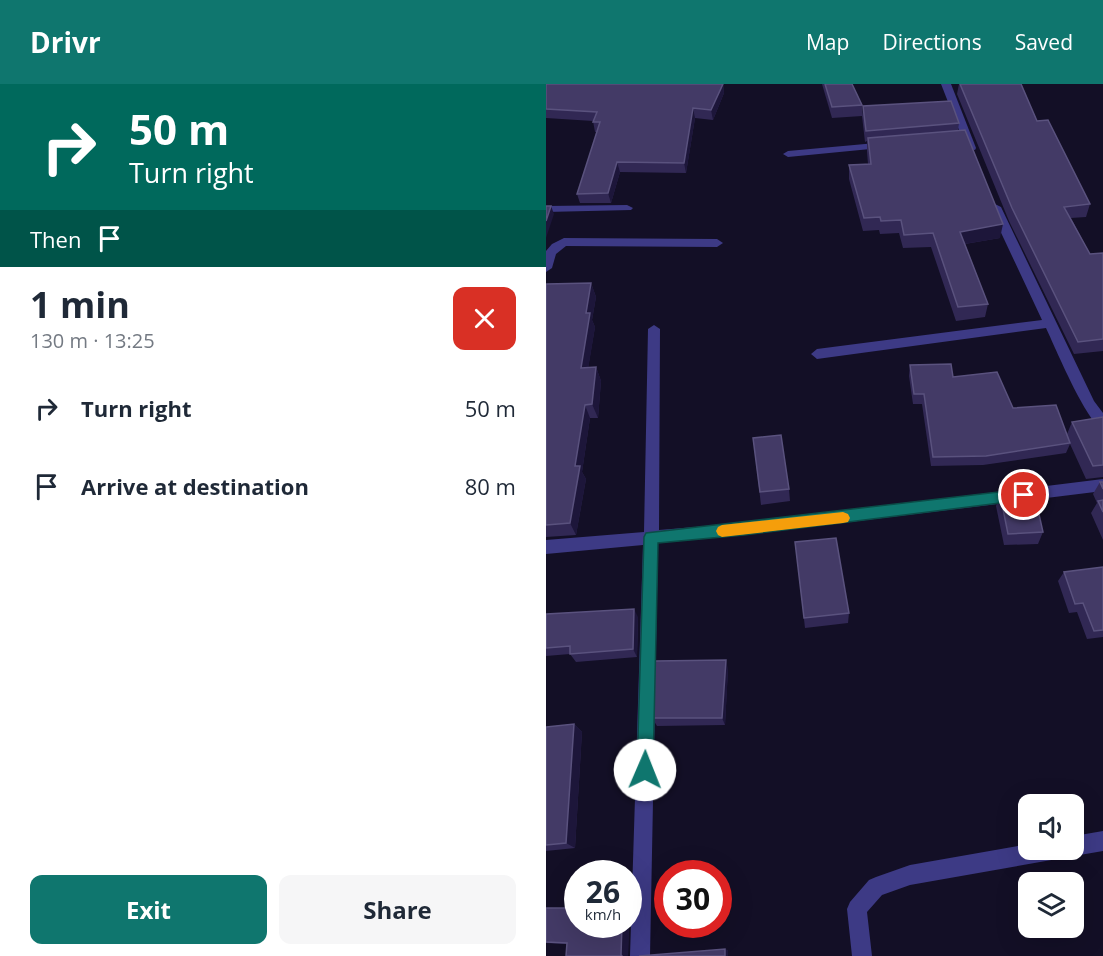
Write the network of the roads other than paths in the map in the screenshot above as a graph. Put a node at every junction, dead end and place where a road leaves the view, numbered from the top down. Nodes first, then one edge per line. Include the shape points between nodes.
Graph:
1 (946, 84) edge
2 (900, 144) edge
3 (788, 154) dead end
4 (976, 159) edge
5 (988, 191) edge
6 (627, 208) dead end
7 (546, 209) edge
8 (717, 243) dead end
9 (546, 268) edge
10 (1050, 323) junction
11 (654, 329) dead end
12 (817, 354) dead end
13 (1103, 424) edge
14 (1103, 484) edge
15 (651, 537) junction
16 (546, 547) edge
17 (1103, 841) edge
18 (1084, 844) edge
19 (1018, 856) edge
20 (640, 956) edge
21 (862, 956) edge

1 - 4 street via 962,139
2 - 3 street
5 - 10 street
6 - 7 street
8 - 9 street via 564,242 553,248
10 - 12 street
10 - 13 street via 1089,405
11 - 15 street
14 - 15 street via 755,528
15 - 16 street
15 - 20 street
17 - 18 street
19 - 21 street via 910,875 876,887 857,909

